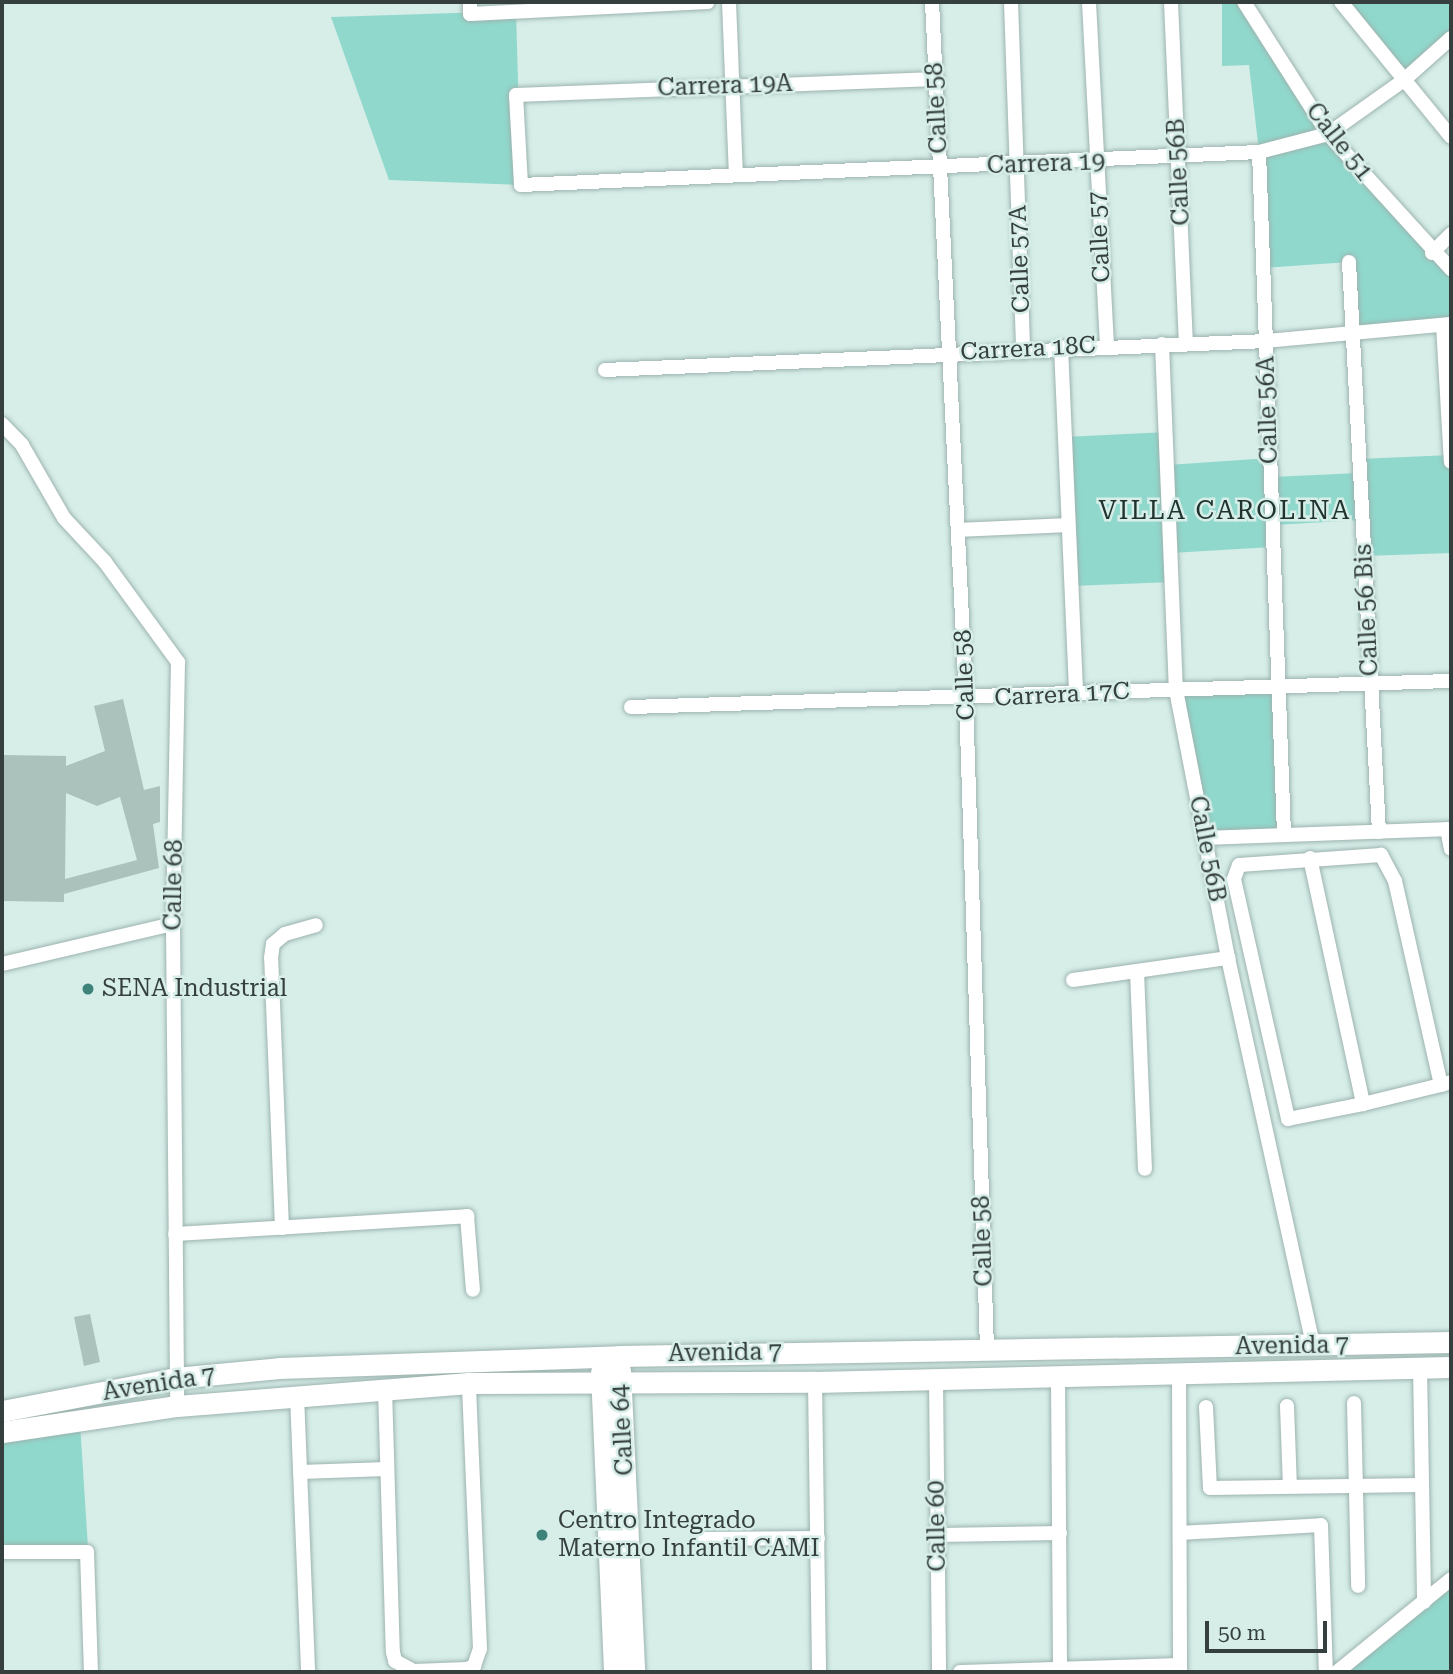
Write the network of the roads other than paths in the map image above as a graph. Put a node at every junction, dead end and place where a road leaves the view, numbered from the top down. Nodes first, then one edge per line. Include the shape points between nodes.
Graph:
1 (708, 2) edge
2 (729, 2) edge
3 (932, 2) edge
4 (1011, 2) edge
5 (1089, 2) edge
6 (1171, 2) edge
7 (1341, 2) edge
8 (634, 3) edge
9 (1250, 4) edge
10 (470, 8) edge
11 (1450, 42) edge
12 (935, 79) junction
13 (1404, 80) junction
14 (731, 86) junction
15 (1328, 134) junction
16 (1451, 137) edge
17 (1259, 152) junction
18 (1178, 157) junction
19 (1096, 163) junction
20 (1017, 164) junction
21 (941, 168) junction
22 (736, 174) junction
23 (521, 186) joint
24 (1451, 234) edge
25 (1432, 253) junction
26 (1349, 262) dead end
27 (1451, 269) edge
28 (1447, 325) edge
29 (1353, 333) junction
30 (1266, 341) junction
31 (1186, 343) junction
32 (1162, 344) junction
33 (1107, 345) junction
34 (1061, 347) junction
35 (1023, 349) junction
36 (951, 353) junction
37 (605, 370) dead end
38 (2, 424) edge
39 (1451, 462) edge
40 (1068, 524) junction
41 (958, 530) junction
42 (1451, 681) edge
43 (1371, 685) junction
44 (1176, 690) junction
45 (1279, 690) junction
46 (1076, 693) junction
47 (966, 699) junction
48 (631, 707) dead end
49 (1449, 829) edge
50 (1379, 832) junction
51 (1284, 835) junction
52 (1204, 838) junction
53 (1451, 849) edge
54 (1310, 858) junction
55 (173, 924) junction
56 (316, 925) dead end
57 (1228, 958) junction
58 (2, 964) edge
59 (1137, 971) junction
60 (1073, 980) dead end
61 (1446, 1083) edge
62 (1363, 1104) junction
63 (1145, 1169) dead end
64 (282, 1228) junction
65 (175, 1234) junction
66 (474, 1290) dead end
67 (1451, 1342) edge
68 (1313, 1346) junction
69 (987, 1348) junction
70 (610, 1356) junction
71 (1420, 1367) junction
72 (1451, 1367) edge
73 (1180, 1373) junction
74 (1058, 1377) junction
75 (176, 1378) junction
76 (936, 1380) junction
77 (815, 1382) junction
78 (469, 1383) junction
79 (611, 1384) junction
80 (385, 1389) junction
81 (297, 1395) junction
82 (1354, 1403) dead end
83 (177, 1406) junction
84 (1206, 1406) dead end
85 (1287, 1406) dead end
86 (2, 1411) edge
87 (2, 1432) edge
88 (387, 1469) junction
89 (300, 1472) junction
90 (1357, 1485) junction
91 (1421, 1485) junction
92 (1290, 1486) junction
93 (1060, 1533) junction
94 (1180, 1533) junction
95 (938, 1535) junction
96 (818, 1538) junction
97 (701, 1539) dead end
98 (2, 1552) edge
99 (1451, 1579) edge
100 (1358, 1586) dead end
101 (1424, 1602) junction
102 (1060, 1668) junction
103 (1180, 1669) edge
104 (91, 1672) edge
105 (308, 1672) edge
106 (614, 1672) edge
107 (634, 1672) edge
108 (820, 1672) edge
109 (939, 1672) edge
110 (960, 1672) edge
111 (1326, 1672) edge
112 (1337, 1672) edge

1 - 8 street
2 - 14 street
3 - 12 street, Calle 58
4 - 20 street, Calle 57A
5 - 19 street, Calle 57
6 - 18 street, Calle 56B
7 - 13 street
8 - 10 street
9 - 15 street, Calle 51
11 - 13 street, Carrera 19
12 - 14 street, Carrera 19A
12 - 21 street, Calle 58
13 - 15 street, Carrera 19
13 - 16 street
14 - 22 street
14 - 23 street, Carrera 19A via 516,95
15 - 17 street, Carrera 19
15 - 25 street, Calle 51
17 - 18 street, Carrera 19
17 - 30 street, Calle 56A
18 - 19 street, Carrera 19
18 - 31 street, Calle 56B
19 - 20 street, Carrera 19
19 - 33 street, Calle 57
20 - 21 street, Carrera 19
20 - 35 street, Calle 57A
21 - 22 street, Carrera 19
21 - 36 street, Calle 58
22 - 23 street, Carrera 19
24 - 25 street
25 - 27 street, Calle 51
26 - 29 street, Calle 56 Bis
28 - 29 street, Carrera 18C
28 - 39 street
29 - 30 street, Carrera 18C
29 - 43 street, Calle 56 Bis
30 - 31 street, Carrera 18C
30 - 45 street, Calle 56A
31 - 32 street, Carrera 18C
32 - 33 street, Carrera 18C
32 - 44 street, Calle 56B
33 - 34 street, Carrera 18C
34 - 35 street, Carrera 18C
34 - 40 street
35 - 36 street, Carrera 18C
36 - 37 street, Carrera 18C
36 - 41 street, Calle 58
38 - 55 street, Calle 68 via 22,445 64,518 106,562 177,662
40 - 41 street
40 - 46 street
41 - 47 street, Calle 58
42 - 43 street, Carrera 17C
43 - 45 street, Carrera 17C
43 - 50 street, Calle 56 Bis
44 - 45 street, Carrera 17C
44 - 46 street, Carrera 17C
44 - 52 street, Calle 56B
45 - 51 street, Calle 56A
46 - 47 street, Carrera 17C
47 - 48 street, Carrera 17C
47 - 69 street, Calle 58
49 - 50 street
49 - 53 street
50 - 51 street
51 - 52 street
52 - 57 street, Calle 56B
54 - 61 street via 1381,855 1389,867
54 - 62 street
54 - 62 street via 1239,865 1234,879 1288,1119
55 - 58 street
55 - 65 street, Calle 68
56 - 64 street via 285,934 273,944 271,958
57 - 59 street
57 - 68 street, Calle 56B
59 - 60 street
59 - 63 street
61 - 62 street
64 - 65 street
64 - 66 street via 467,1216
65 - 75 street, Calle 68
67 - 68 main road, Avenida 7
68 - 69 main road, Avenida 7
69 - 70 main road, Avenida 7
70 - 75 main road, Avenida 7 via 279,1368
70 - 79 main road, Calle 64
71 - 72 main road, Avenida 7
71 - 73 main road, Avenida 7
71 - 91 street
73 - 74 main road, Avenida 7
73 - 94 street
74 - 76 main road, Avenida 7
74 - 93 street
75 - 83 street, Calle 68
75 - 86 main road, Avenida 7
76 - 77 main road, Avenida 7
76 - 95 street, Calle 60
77 - 79 main road, Avenida 7
77 - 96 street
78 - 79 main road, Avenida 7
78 - 80 main road, Avenida 7
78 - 88 street via 480,1649 474,1666 414,1671 396,1661
79 - 106 main road, Calle 64
79 - 107 main road, Calle 64
80 - 81 main road, Avenida 7
80 - 88 street
81 - 83 main road, Avenida 7
81 - 89 street
82 - 90 street
83 - 87 main road, Avenida 7
84 - 92 street via 1210,1488
85 - 92 street
88 - 89 street
89 - 105 street
90 - 91 street
90 - 92 street
90 - 100 street
91 - 101 street
93 - 95 street
93 - 102 street
94 - 103 street
94 - 111 street via 1321,1525
95 - 109 street, Calle 60
96 - 97 street
96 - 108 street
98 - 104 street via 87,1552
99 - 101 street
101 - 112 street
102 - 103 street
102 - 110 street

